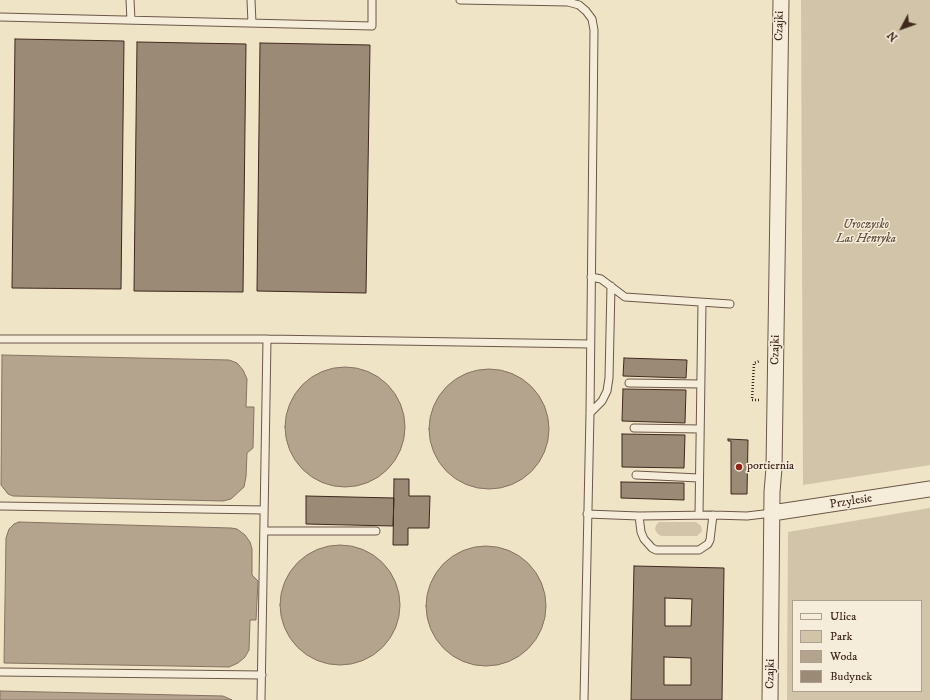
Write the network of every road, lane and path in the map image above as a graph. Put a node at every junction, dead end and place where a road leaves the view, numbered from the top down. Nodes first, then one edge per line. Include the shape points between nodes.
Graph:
1 (130, 0) edge
2 (251, 0) edge
3 (372, 0) edge
4 (460, 0) edge
5 (781, 0) edge
6 (0, 17) edge
7 (131, 20) junction
8 (252, 23) junction
9 (591, 277) junction
10 (612, 286) junction
11 (702, 303) junction
12 (730, 304) dead end
13 (0, 339) edge
14 (267, 339) junction
15 (590, 344) junction
16 (629, 383) dead end
17 (701, 384) junction
18 (590, 413) junction
19 (634, 428) dead end
20 (700, 429) junction
21 (636, 475) dead end
22 (699, 478) junction
23 (930, 489) edge
24 (0, 506) edge
25 (264, 510) junction
26 (772, 513) junction
27 (587, 514) junction
28 (699, 515) junction
29 (713, 515) junction
30 (639, 516) junction
31 (264, 531) junction
32 (376, 531) dead end
33 (0, 672) edge
34 (262, 676) junction
35 (261, 700) edge
36 (584, 700) edge
37 (770, 700) edge

1 - 7 lane
2 - 8 lane
3 - 8 lane via 372,26
4 - 9 lane via 568,2 578,5 592,19 594,30
5 - 26 street, Czajki
6 - 7 lane
7 - 8 lane
9 - 10 lane via 601,279
9 - 15 lane
10 - 11 lane via 625,297
10 - 18 lane via 607,391 602,401
11 - 12 lane
11 - 17 lane
13 - 14 lane
14 - 15 lane
14 - 25 lane
15 - 18 lane
16 - 17 lane
17 - 20 lane
18 - 27 lane
19 - 20 lane
20 - 22 lane
21 - 22 lane
22 - 28 lane
23 - 26 street, Przylesie
24 - 25 lane
25 - 31 lane
26 - 29 lane via 747,516
26 - 37 street, Czajki
27 - 30 lane
27 - 36 lane
28 - 29 lane
28 - 30 lane
29 - 30 lane via 710,540 699,550 652,548 641,532
31 - 32 lane
31 - 34 lane
33 - 34 lane
34 - 35 lane

